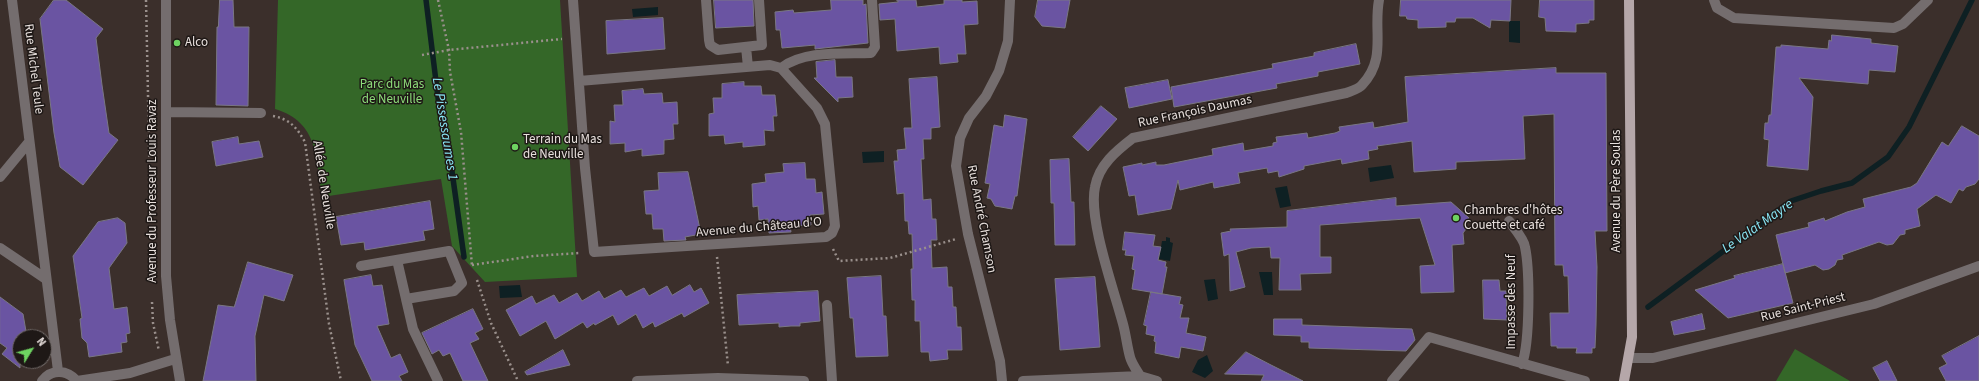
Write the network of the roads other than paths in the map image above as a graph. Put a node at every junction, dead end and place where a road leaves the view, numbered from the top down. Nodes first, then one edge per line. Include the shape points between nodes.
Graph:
1 (12, 0) edge
2 (166, 0) edge
3 (572, 0) edge
4 (706, 0) edge
5 (759, 0) edge
6 (872, 0) edge
7 (1010, 0) edge
8 (1379, 0) edge
9 (1629, 0) edge
10 (1714, 0) edge
11 (1928, 0) edge
12 (746, 47) junction
13 (748, 67) junction
14 (781, 68) junction
15 (579, 81) junction
16 (166, 112) junction
17 (261, 113) road end
18 (29, 142) junction
19 (0, 177) edge
20 (1509, 221) dead end
21 (0, 248) edge
22 (397, 260) junction
23 (361, 266) dead end
24 (1979, 267) edge
25 (46, 279) junction
26 (406, 299) junction
27 (827, 305) dead end
28 (1629, 358) junction
29 (175, 359) junction
30 (1522, 364) junction
31 (58, 372) junction
32 (1141, 378) edge
33 (42, 381) edge
34 (77, 381) edge
35 (180, 381) edge
36 (438, 381) edge
37 (637, 381) edge
38 (804, 381) edge
39 (832, 381) edge
40 (1002, 381) edge
41 (1023, 381) edge
42 (1157, 381) edge
43 (1392, 381) edge
44 (1585, 381) edge
45 (1624, 381) edge

1 - 18 street, Rue Michel Teule
2 - 16 street, Avenue du Professeur Louis Ravaz
3 - 15 street
4 - 12 street via 710,45 718,50
5 - 12 street via 762,46
6 - 14 street via 875,47 871,53 806,56
7 - 40 street, Rue André Chamson via 1008,41 999,71 986,96 969,118 960,138 956,166 968,236 1000,361
8 - 32 street, Rue François Daumas via 1376,15 1379,51 1372,71 1362,86 1346,93 1133,138 1117,150 1100,170 1095,188 1094,208 1126,332 1130,358
9 - 28 main road, Avenue du Père Soulas via 1632,337
10 - 11 street via 1717,8 1734,18 1894,28 1903,24
12 - 13 street
13 - 14 street via 770,65
13 - 15 street
14 - 15 street, Avenue du Château d'O via 817,108 825,124 835,226 832,233 826,237 594,252
16 - 17 street
16 - 29 street, Avenue du Professeur Louis Ravaz via 166,276
18 - 19 street
18 - 25 street, Rue Michel Teule
20 - 30 street, Impasse des Neuf via 1525,246 1528,298 1526,354
21 - 25 street
22 - 23 street
22 - 26 street
22 - 26 street via 449,251 462,283 454,291
24 - 28 street, Rue Saint-Priest via 1866,306 1653,358
25 - 31 street, Rue Michel Teule
26 - 36 street via 413,329
27 - 39 street
28 - 45 main road, Avenue du Père Soulas
29 - 34 street via 130,373
29 - 35 street, Avenue du Professeur Louis Ravaz
30 - 43 street via 1429,337
30 - 44 street
31 - 33 street via 51,373
31 - 34 street via 69,373
32 - 41 street
32 - 42 street
37 - 38 street via 730,378

